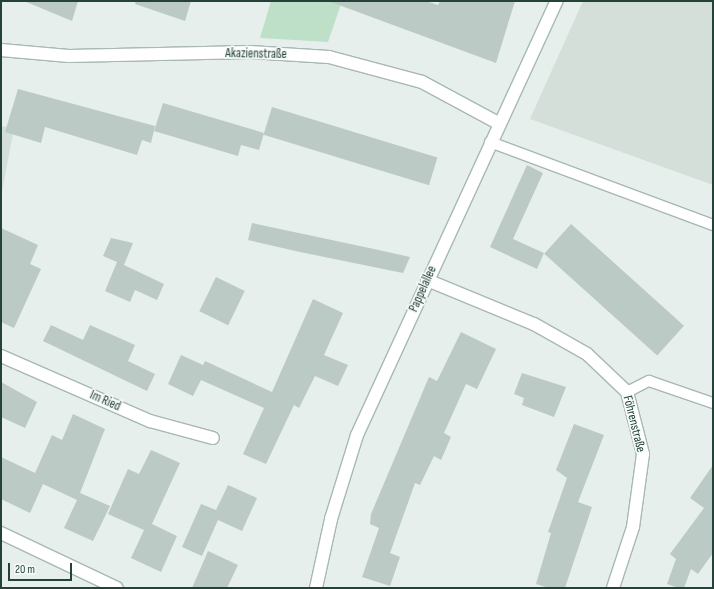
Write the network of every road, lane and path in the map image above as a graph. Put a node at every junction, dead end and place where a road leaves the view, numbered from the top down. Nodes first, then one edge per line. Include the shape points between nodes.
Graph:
1 (557, 1) edge
2 (1, 50) edge
3 (498, 122) junction
4 (490, 142) junction
5 (713, 225) edge
6 (427, 280) junction
7 (1, 356) edge
8 (627, 392) junction
9 (713, 403) edge
10 (213, 438) dead end
11 (1, 534) edge
12 (117, 588) edge
13 (316, 588) edge
14 (613, 588) edge

1 - 3 street, Pappelallee
2 - 3 street, Akazienstraße via 69,56 250,52 330,57 422,82
3 - 4 street, Pappelallee
4 - 5 lane
4 - 6 street, Pappelallee
6 - 8 street, Föhrenstraße via 534,324 587,354
6 - 13 street, Pappelallee via 357,435 331,519
7 - 10 street, Im Ried via 150,421
8 - 9 lane via 649,381
8 - 14 street, Föhrenstraße via 643,454 633,527
11 - 12 street

